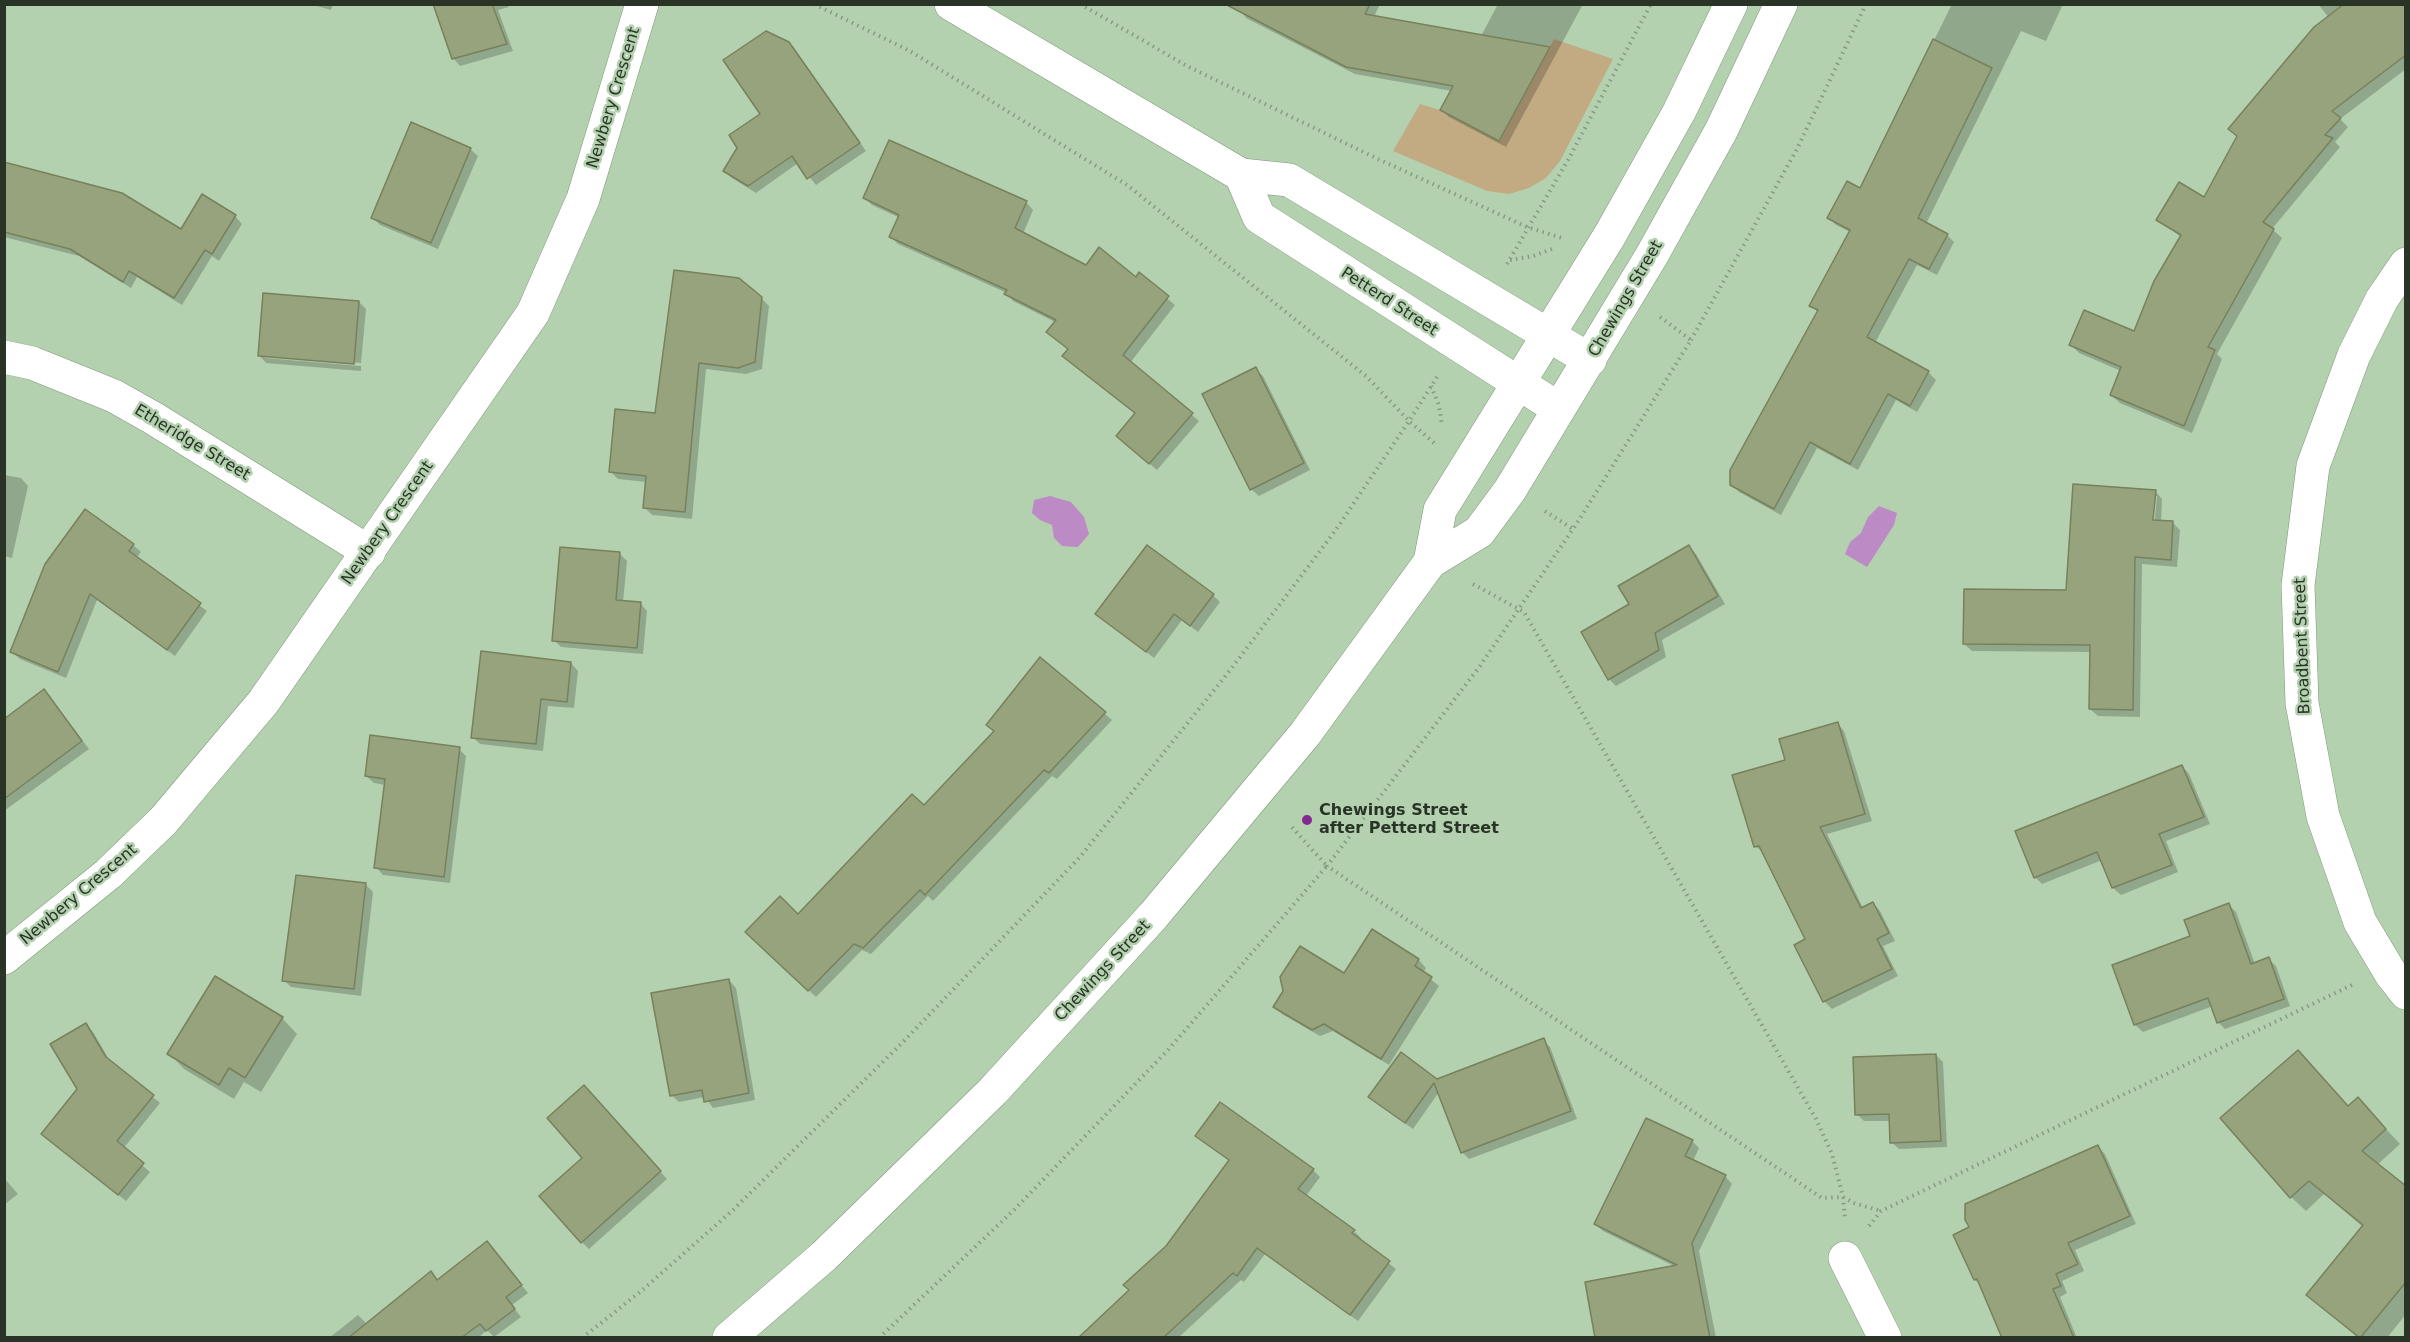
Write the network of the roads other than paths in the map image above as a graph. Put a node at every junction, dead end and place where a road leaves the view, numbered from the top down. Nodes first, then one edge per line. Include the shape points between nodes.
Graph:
1 (642, 4) edge
2 (951, 4) edge
3 (1731, 4) edge
4 (1782, 4) edge
5 (1679, 112) junction
6 (1721, 131) junction
7 (1241, 175) junction
8 (1610, 235) junction
9 (1652, 255) junction
10 (2406, 264) edge
11 (1549, 335) junction
12 (4, 357) edge
13 (1590, 360) junction
14 (1517, 383) junction
15 (1559, 409) junction
16 (369, 552) junction
17 (1430, 562) junction
18 (4, 958) edge
19 (2396, 981) edge
20 (1845, 1258) road end
21 (729, 1338) edge
22 (1885, 1338) edge

1 - 16 street, Newbery Crescent via 584,199 533,314
2 - 7 street
3 - 5 street, Chewings Street
4 - 6 street, Chewings Street
5 - 6 street
5 - 8 street, Chewings Street
6 - 9 street, Chewings Street
7 - 11 street via 1289,180
7 - 14 street, Petterd Street via 1259,217
8 - 9 street
8 - 11 street, Chewings Street
9 - 13 street, Chewings Street
10 - 19 street, Broadbent Street via 2382,299 2354,355 2313,466 2298,585 2302,703 2323,816 2360,922
11 - 13 street
11 - 14 street, Chewings Street
12 - 16 street, Etheridge Street via 32,363 114,396
13 - 15 street, Chewings Street
14 - 15 street, Petterd Street
14 - 17 street, Chewings Street via 1440,510
15 - 17 street, Chewings Street via 1510,490 1479,532
16 - 18 street, Newbery Crescent via 264,701 163,821 108,874
17 - 21 street, Chewings Street via 1305,734 1153,916 993,1091 824,1256
20 - 22 street

